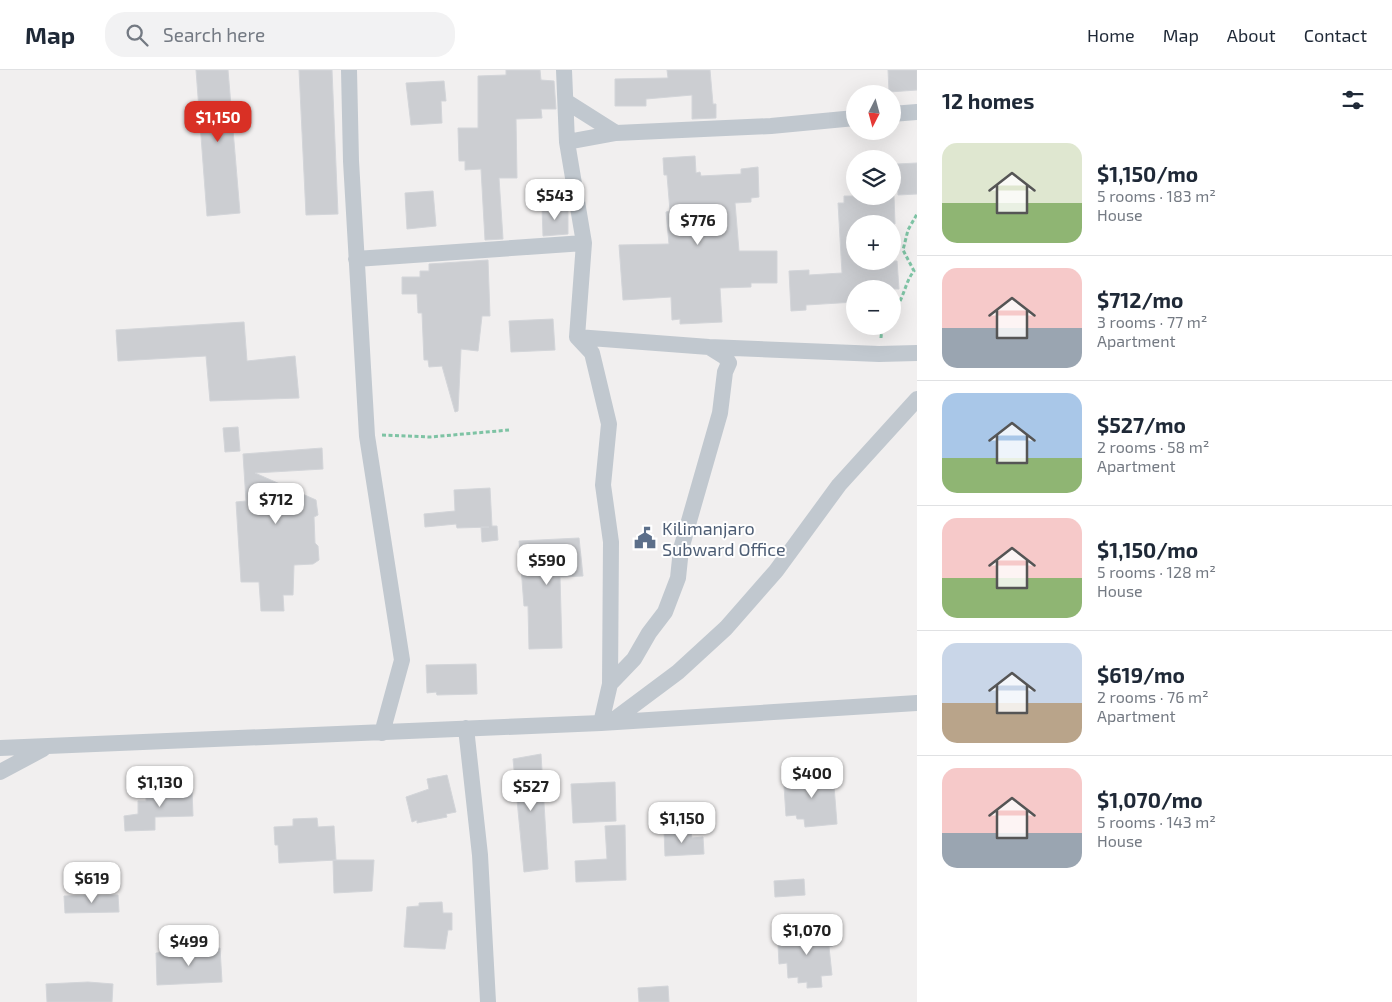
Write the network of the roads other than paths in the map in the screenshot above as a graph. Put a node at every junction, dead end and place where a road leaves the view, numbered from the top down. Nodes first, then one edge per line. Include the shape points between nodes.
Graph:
1 (348, 70) edge
2 (564, 70) edge
3 (567, 102) junction
4 (917, 112) edge
5 (901, 113) edge
6 (846, 119) edge
7 (616, 132) junction
8 (567, 142) junction
9 (584, 243) junction
10 (356, 259) junction
11 (577, 338) junction
12 (709, 347) junction
13 (917, 353) edge
14 (917, 399) edge
15 (610, 684) junction
16 (917, 703) edge
17 (606, 722) junction
18 (466, 728) junction
19 (382, 733) junction
20 (50, 746) junction
21 (0, 748) edge
22 (0, 772) edge
23 (488, 1002) edge

1 - 10 street
2 - 3 street
3 - 7 street
3 - 8 street
4 - 5 street
6 - 7 street via 778,126
7 - 8 street
8 - 9 street
9 - 10 street
9 - 11 street
10 - 19 street via 367,436 402,660
11 - 12 street
11 - 15 street via 592,353 609,424 604,485 611,542
12 - 13 street
12 - 15 street via 729,363 720,413 681,549 678,578 665,612 634,660
14 - 17 street via 839,484 776,571 726,628 678,672
15 - 17 street
16 - 17 street
17 - 18 street
18 - 19 street
18 - 23 street via 480,855
19 - 20 street
20 - 21 street
20 - 22 street

